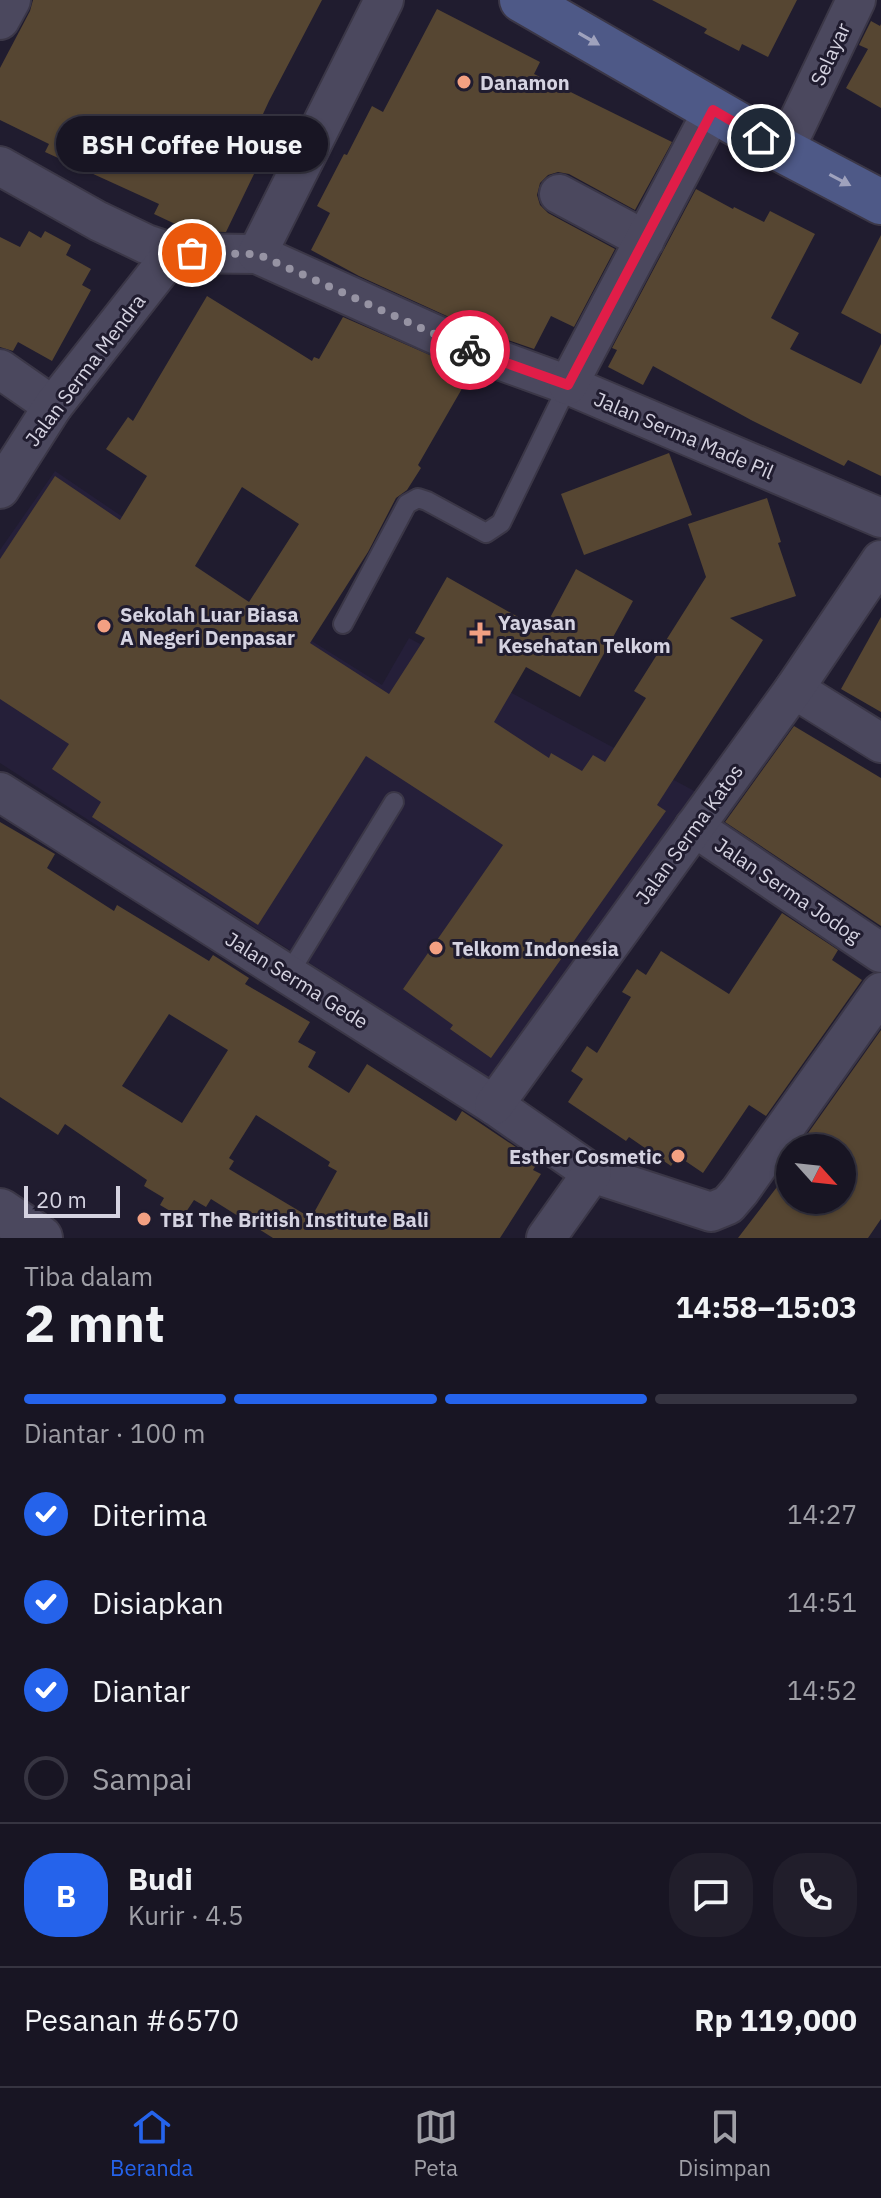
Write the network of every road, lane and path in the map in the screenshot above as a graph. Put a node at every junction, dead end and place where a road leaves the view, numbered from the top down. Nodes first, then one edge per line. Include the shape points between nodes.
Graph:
1 (11, 0) edge
2 (384, 0) edge
3 (522, 0) edge
4 (856, 0) edge
5 (0, 20) edge
6 (713, 110) junction
7 (784, 151) junction
8 (0, 166) edge
9 (559, 194) dead end
10 (881, 202) edge
11 (645, 240) junction
12 (173, 253) junction
13 (257, 254) junction
14 (0, 369) edge
15 (568, 385) junction
16 (53, 406) junction
17 (0, 489) edge
18 (881, 518) edge
19 (881, 560) edge
20 (343, 624) dead end
21 (794, 689) junction
22 (881, 743) edge
23 (0, 792) edge
24 (394, 802) dead end
25 (694, 827) junction
26 (881, 953) edge
27 (288, 975) junction
28 (881, 992) edge
29 (494, 1105) junction
30 (592, 1173) junction
31 (0, 1211) edge
32 (40, 1238) edge
33 (546, 1238) edge

1 - 5 street
2 - 13 street
3 -> 6 main road
4 - 7 street, Selayar
6 - 7 main road
6 - 11 street
7 -> 10 main road
8 - 12 street, Jalan Serma Made Pil via 98,221
9 - 11 street
11 - 15 street
12 - 13 street, Jalan Serma Made Pil
12 - 16 street, Jalan Serma Mendra
13 - 15 street, Jalan Serma Made Pil via 463,347
14 - 16 street
15 - 18 street, Jalan Serma Made Pil
15 - 20 lane via 501,523 486,533 427,501 418,498 407,504
16 - 17 street, Jalan Serma Mendra
19 - 21 street, Jalan Serma Katos
21 - 22 street
21 - 25 street, Jalan Serma Katos
23 - 27 street, Jalan Serma Gede
24 - 27 lane
25 - 26 street, Jalan Serma Jodog
25 - 29 street, Jalan Serma Katos
27 - 29 street, Jalan Serma Gede
28 - 30 street via 728,1205 711,1212
29 - 30 street, Jalan Serma Gede
30 - 33 street
31 - 32 street

